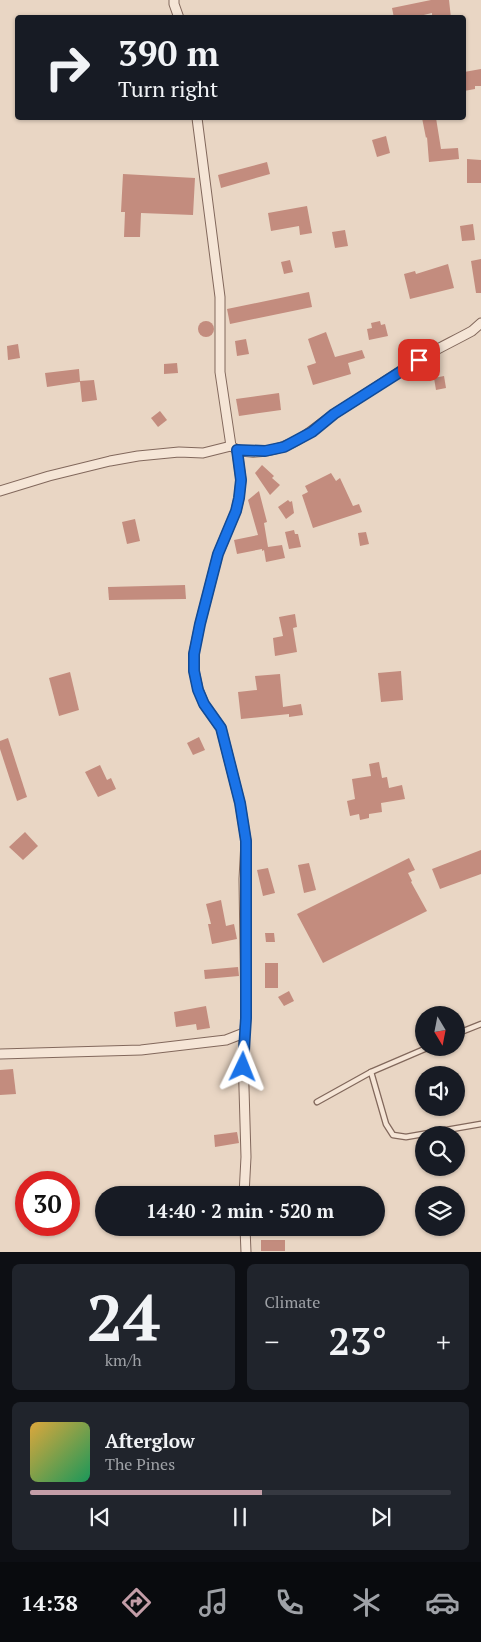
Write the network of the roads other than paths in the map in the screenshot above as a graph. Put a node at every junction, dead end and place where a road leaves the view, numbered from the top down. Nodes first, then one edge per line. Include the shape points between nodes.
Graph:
1 (174, 0) edge
2 (178, 15) edge
3 (198, 120) edge
4 (481, 323) edge
5 (234, 448) junction
6 (0, 492) edge
7 (481, 1024) edge
8 (465, 1030) edge
9 (244, 1033) junction
10 (415, 1053) edge
11 (0, 1054) edge
12 (371, 1072) junction
13 (317, 1102) dead end
14 (481, 1124) edge
15 (244, 1186) edge
16 (245, 1236) edge
17 (246, 1252) edge

1 - 2 street
3 - 5 street via 220,297 220,372
4 - 5 street via 284,447 265,451
5 - 6 street via 203,454 179,452 110,461
5 - 9 street via 241,480 239,498 216,562 200,624 194,671 204,704 221,728 246,841
7 - 8 lane
9 - 11 street via 226,1040 141,1050
9 - 15 street
10 - 12 lane
12 - 13 lane
12 - 14 lane via 386,1124 393,1135 406,1137
16 - 17 street

